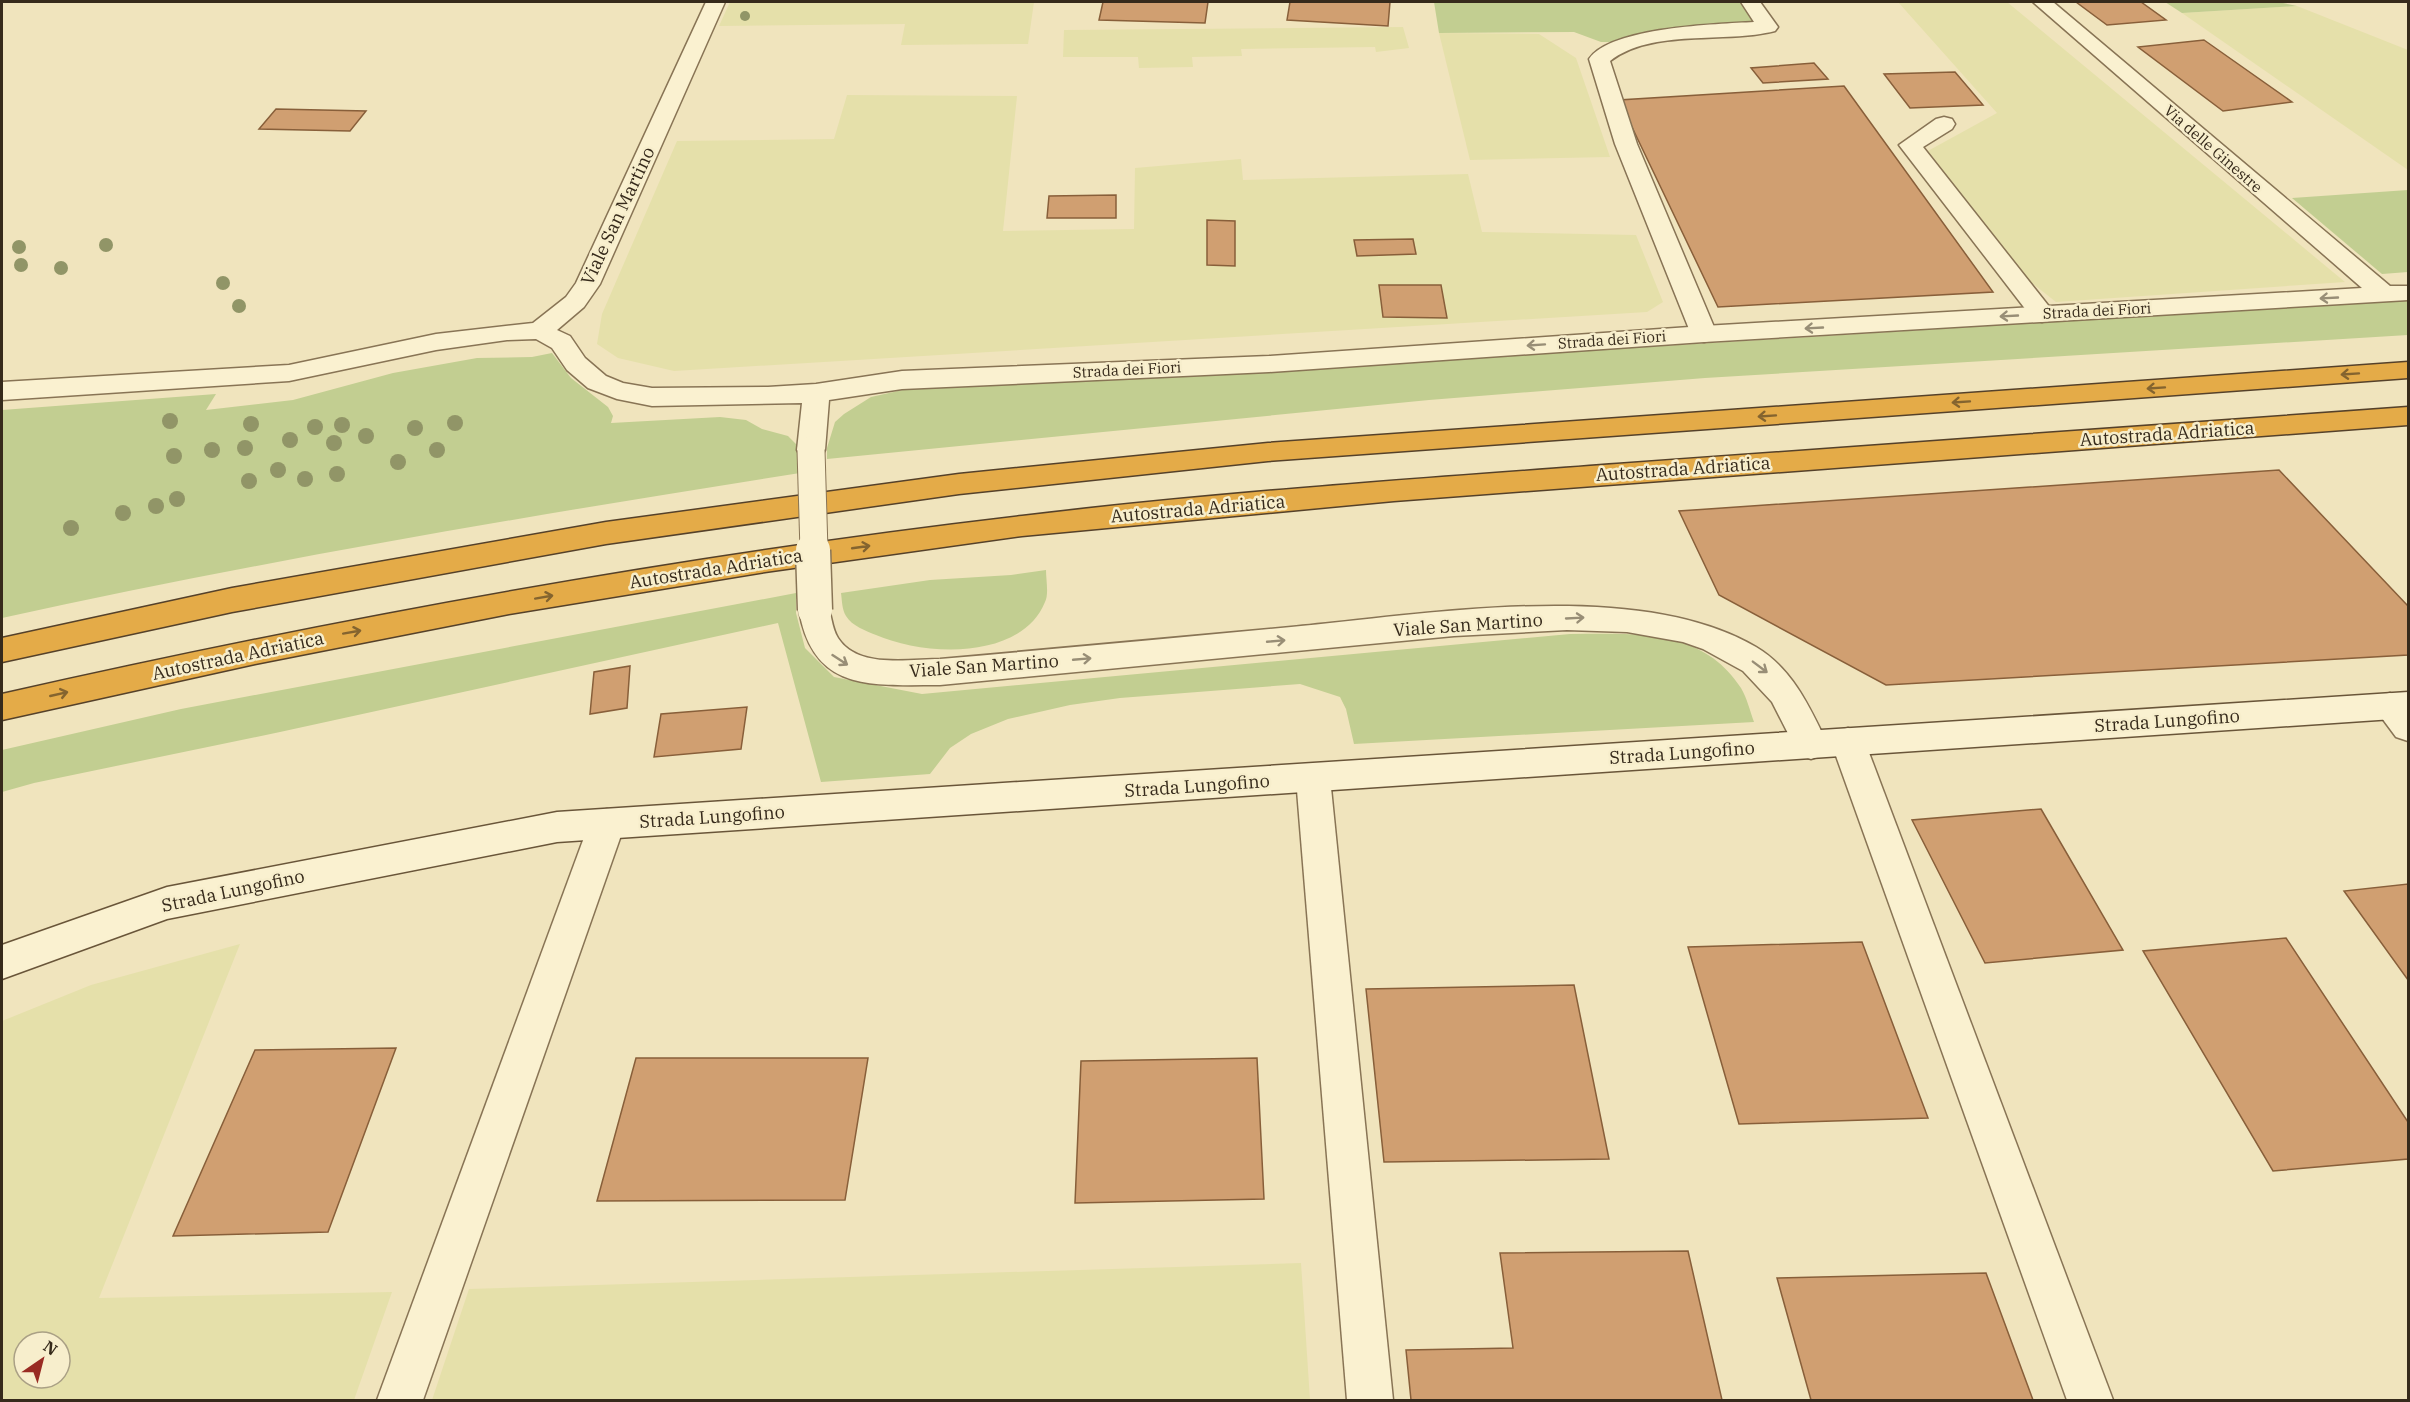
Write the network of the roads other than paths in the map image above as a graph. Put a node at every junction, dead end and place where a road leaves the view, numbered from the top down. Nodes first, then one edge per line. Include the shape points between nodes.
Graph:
1 (715, 2) edge
2 (1750, 2) edge
3 (2042, 2) edge
4 (1944, 124) dead end
5 (2397, 294) edge
6 (2042, 314) junction
7 (540, 331) junction
8 (1704, 334) junction
9 (2409, 370) edge
10 (2, 391) edge
11 (816, 393) junction
12 (2409, 416) edge
13 (2, 650) edge
14 (2, 707) edge
15 (2402, 713) edge
16 (1848, 742) junction
17 (1811, 744) junction
18 (1313, 778) junction
19 (607, 824) junction
20 (2, 962) edge
21 (400, 1401) edge
22 (1370, 1401) edge
23 (2091, 1401) edge

1 - 7 street, Viale San Martino via 588,284 575,302
2 - 8 street via 1768,27 1649,39 1613,50 1599,59 1626,144
3 - 5 street, Via delle Ginestre
4 - 6 street via 1910,145
5 -> 6 street, Strada dei Fiori
6 -> 8 street, Strada dei Fiori
7 - 10 street via 436,342 289,374
7 - 11 street via 561,342 576,364 597,382 616,390 652,397
8 -> 11 street, Strada dei Fiori via 1269,364 902,380
9 -> 13 highway via 1268,452 970,483 606,533 232,600
11 -> 17 street, Viale San Martino, bridge via 811,450 815,610 822,641 835,658 854,668 940,672 1464,624 1596,617 1634,620 1670,627 1743,654 1773,676
14 -> 12 highway, Autostrada Adriatica via 298,642 620,583 1019,527 1425,489
15 - 16 street, Strada Lungofino
16 - 17 street, Strada Lungofino
16 - 23 street
17 - 18 street, Strada Lungofino
18 - 19 street, Strada Lungofino
18 - 22 street
19 - 20 street, Strada Lungofino via 557,828 166,903
19 - 21 street

